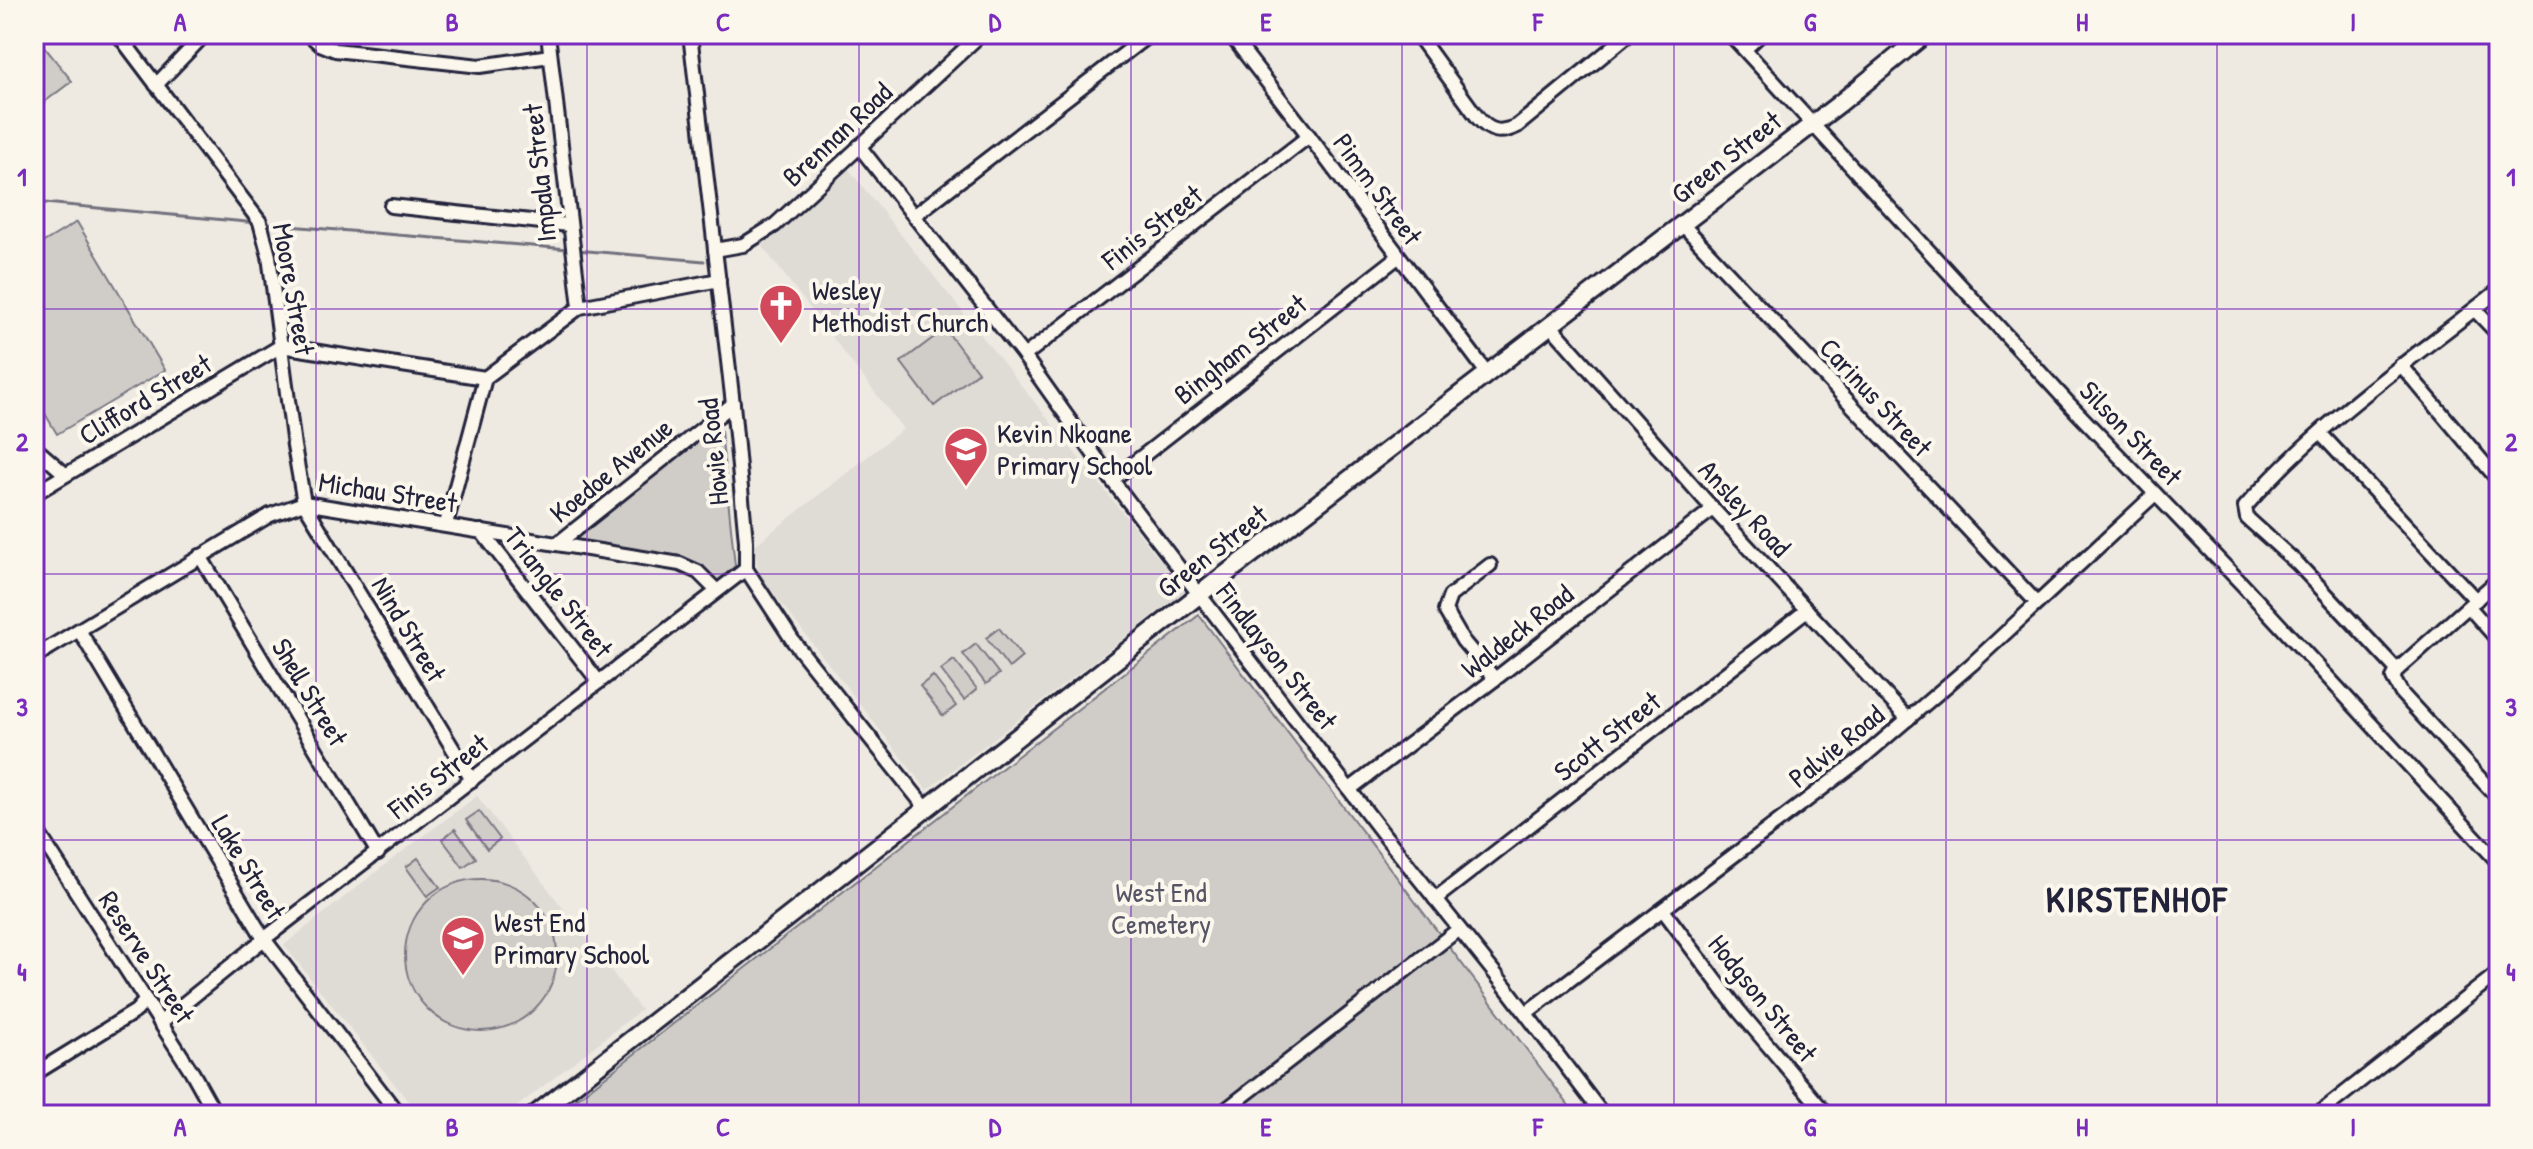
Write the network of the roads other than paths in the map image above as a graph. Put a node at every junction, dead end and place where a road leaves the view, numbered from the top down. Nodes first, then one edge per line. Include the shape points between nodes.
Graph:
1 (118, 34) edge
2 (205, 34) edge
3 (309, 34) edge
4 (548, 34) edge
5 (690, 34) edge
6 (981, 34) edge
7 (1150, 34) edge
8 (1230, 34) edge
9 (1417, 34) edge
10 (1629, 34) edge
11 (1730, 34) edge
12 (1761, 34) edge
13 (1925, 34) edge
14 (1745, 49) junction
15 (550, 56) junction
16 (156, 85) junction
17 (1812, 124) junction
18 (1309, 136) junction
19 (859, 146) junction
20 (391, 206) dead end
21 (915, 215) junction
22 (1682, 224) junction
23 (569, 225) junction
24 (715, 250) junction
25 (1398, 257) junction
26 (719, 280) junction
27 (2499, 290) edge
28 (580, 307) junction
29 (2475, 310) junction
30 (1550, 325) junction
31 (2499, 335) edge
32 (281, 346) junction
33 (1024, 356) junction
34 (2401, 365) junction
35 (1487, 373) junction
36 (485, 378) junction
37 (733, 404) junction
38 (2320, 433) junction
39 (34, 447) edge
40 (65, 474) junction
41 (1112, 480) junction
42 (2499, 481) edge
43 (34, 494) edge
44 (2155, 494) junction
45 (304, 503) junction
46 (1713, 509) junction
47 (446, 524) junction
48 (481, 531) junction
49 (557, 544) junction
50 (200, 556) junction
51 (1490, 565) dead end
52 (746, 569) junction
53 (2499, 579) edge
54 (716, 590) junction
55 (1199, 594) junction
56 (2037, 603) junction
57 (2472, 603) junction
58 (1807, 610) junction
59 (79, 630) junction
60 (2499, 641) edge
61 (34, 657) edge
62 (2397, 670) junction
63 (1495, 679) junction
64 (599, 682) junction
65 (1908, 719) junction
66 (472, 780) junction
67 (1350, 789) junction
68 (2499, 799) edge
69 (925, 807) junction
70 (34, 826) edge
71 (378, 853) junction
72 (2499, 863) edge
73 (1435, 899) junction
74 (1663, 910) junction
75 (1459, 929) junction
76 (264, 939) junction
77 (2499, 972) edge
78 (146, 1000) junction
79 (1526, 1013) junction
80 (160, 1023) junction
81 (34, 1074) edge
82 (216, 1115) edge
83 (399, 1115) edge
84 (535, 1115) edge
85 (1219, 1115) edge
86 (1603, 1115) edge
87 (1827, 1115) edge
88 (2317, 1115) edge

1 - 16 street, Moore Street
2 - 16 street
3 - 15 street via 335,50 480,66
4 - 15 street, Impala Street
5 - 24 street, Howie Road
6 - 19 street, Brennan Road
7 - 21 street
8 - 18 street, Pimm Street
9 - 10 street via 1478,118 1501,132 1517,126
11 - 14 street, Silson Street
12 - 14 street
13 - 17 street, Green Street
14 - 17 street, Silson Street
15 - 23 street, Impala Street
16 - 32 street, Moore Street via 260,222
17 - 22 street, Green Street
17 - 44 street, Silson Street
18 - 25 street, Pimm Street
18 - 33 street, Finis Street
19 - 21 street, Findlayson Street
19 - 24 street, Brennan Road via 775,225 743,245
20 - 23 street
21 - 33 street, Findlayson Street
22 - 30 street, Green Street
22 - 56 street, Carinus Street
23 - 28 street, Impala Street
24 - 26 street, Howie Road
25 - 35 street, Pimm Street
25 - 41 street, Bingham Street
26 - 28 street
26 - 37 street, Howie Road
27 - 29 street
28 - 36 street
29 - 31 street
29 - 34 street
30 - 35 street, Green Street
30 - 46 street, Ansley Road
32 - 36 street
32 - 40 street, Clifford Street
32 - 45 street, Moore Street
33 - 41 street, Findlayson Street
34 - 38 street
34 - 42 street
35 - 55 street, Green Street
36 - 47 street
37 - 49 street, Koedoe Avenue
37 - 52 street, Howie Road
38 - 57 street
38 - 62 street via 2247,504 2245,515
39 - 40 street
40 - 43 street, Clifford Street
41 - 55 street, Findlayson Street
44 - 56 street, Palvie Road
44 - 72 street, Silson Street
45 - 47 street, Michau Street
45 - 50 street, Michau Street via 270,515
45 - 66 street, Nind Street
46 - 58 street, Ansley Road
46 - 63 street, Waldeck Road
47 - 48 street, Michau Street
48 - 49 street, Michau Street
48 - 64 street, Triangle Street
49 - 54 street, Michau Street via 680,564 698,572
50 - 59 street, Michau Street
50 - 71 street, Shell Street
51 - 63 street via 1450,596 1445,610
52 - 54 street, Finis Street
52 - 69 street via 793,641
53 - 57 street
54 - 64 street, Finis Street
55 - 67 street, Findlayson Street
55 - 69 street, Green Street
56 - 65 street, Palvie Road
57 - 60 street
57 - 62 street
58 - 65 street, Ansley Road
58 - 73 street, Scott Street
59 - 61 street, Michau Street
59 - 76 street, Lake Street
62 - 68 street via 2397,688
63 - 67 street, Waldeck Road
64 - 66 street, Finis Street
65 - 74 street, Palvie Road
66 - 71 street, Finis Street
67 - 73 street, Findlayson Street
69 - 84 street, Green Street
70 - 78 street, Reserve Street
71 - 76 street, Finis Street
73 - 75 street, Findlayson Street
74 - 79 street, Palvie Road
74 - 87 street, Hodgson Street
75 - 79 street, Findlayson Street
75 - 85 street
76 - 80 street, Finis Street
76 - 83 street, Lake Street
77 - 88 street
78 - 80 street, Reserve Street
78 - 81 street
79 - 86 street, Findlayson Street
80 - 82 street, Reserve Street

